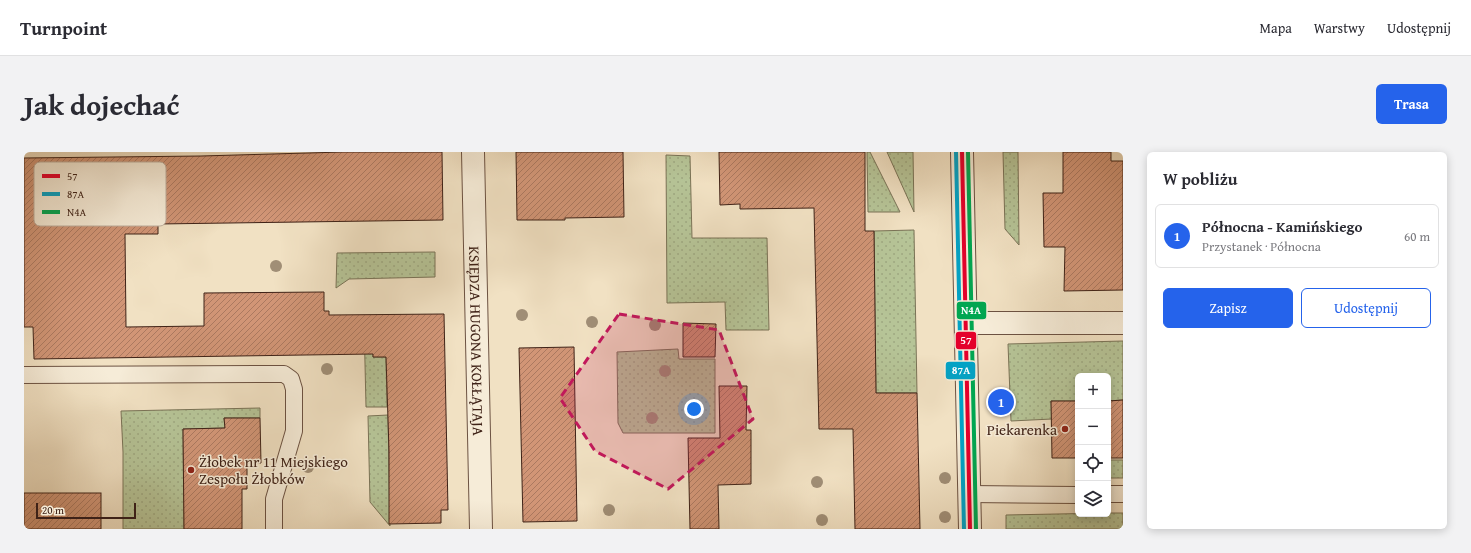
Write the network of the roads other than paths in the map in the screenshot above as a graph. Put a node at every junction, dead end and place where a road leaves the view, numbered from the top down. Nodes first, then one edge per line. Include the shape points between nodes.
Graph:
1 (473, 152) edge
2 (962, 152) edge
3 (966, 323) junction
4 (1123, 323) edge
5 (24, 375) edge
6 (969, 494) junction
7 (1075, 494) edge
8 (1111, 494) edge
9 (1123, 494) edge
10 (274, 529) edge
11 (481, 529) edge
12 (970, 529) edge

1 - 11 street, KSIĘDZA HUGONA KOŁŁĄTAJA
2 - 3 street
3 - 4 street
3 - 6 street
5 - 10 lane via 284,374 291,379 294,389 294,431 274,499
6 - 7 lane
6 - 12 street
8 - 9 lane

